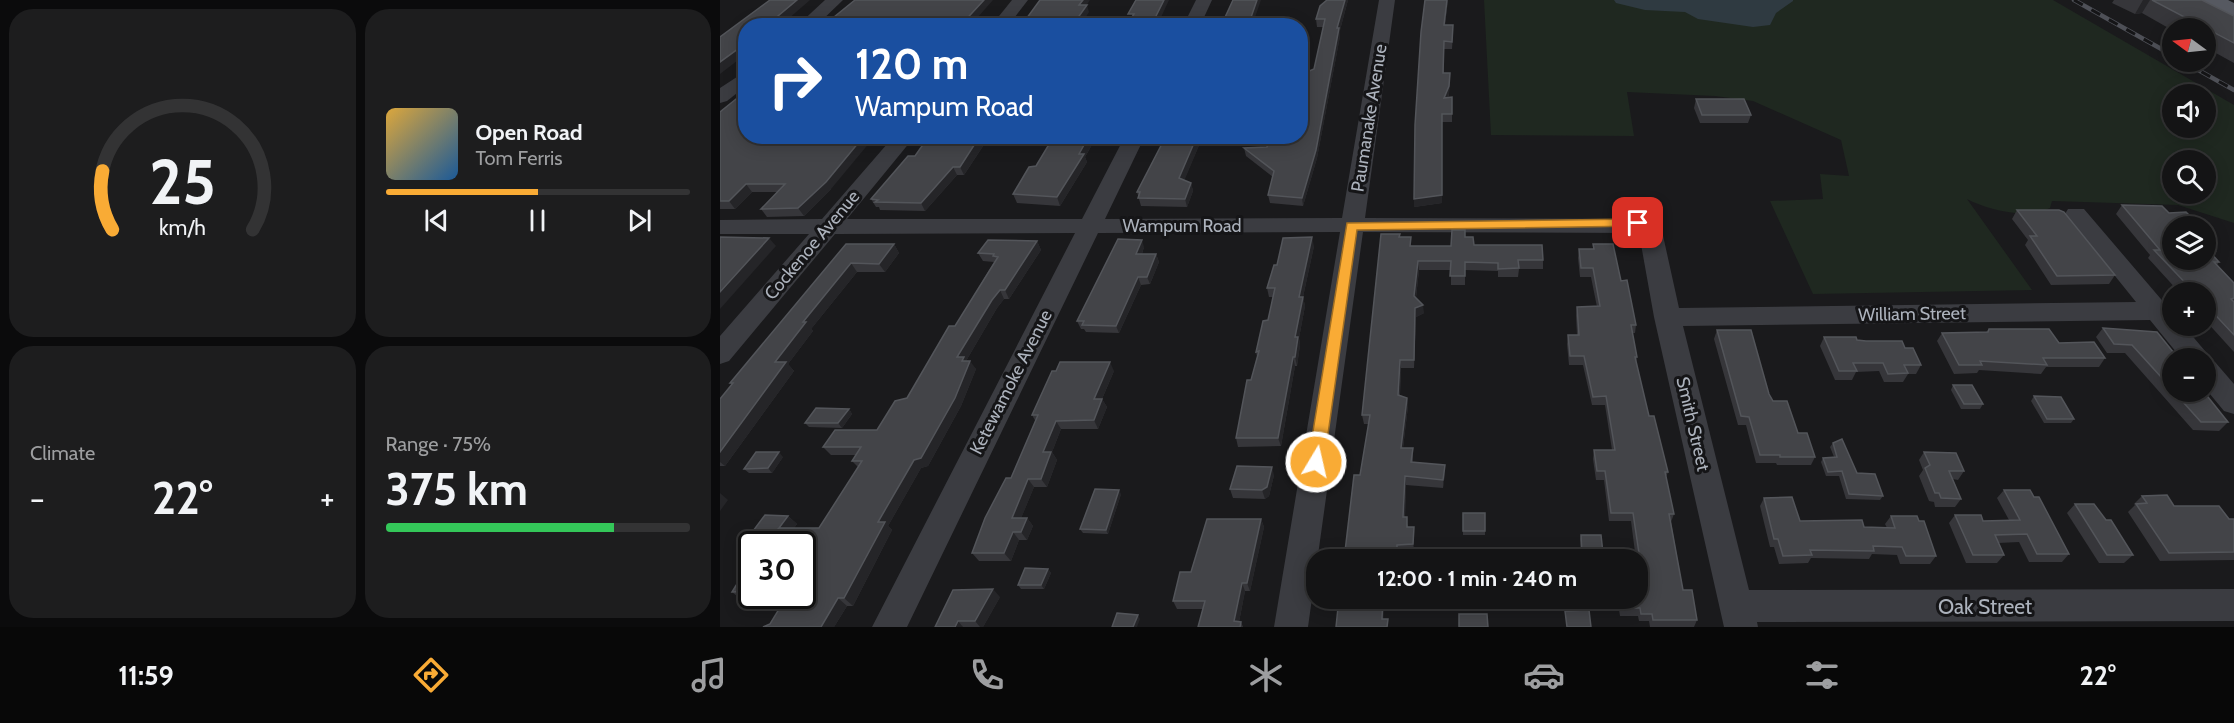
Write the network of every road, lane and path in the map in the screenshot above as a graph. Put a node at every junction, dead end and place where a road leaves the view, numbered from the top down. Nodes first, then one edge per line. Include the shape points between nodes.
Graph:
1 (835, 0) edge
2 (1020, 0) edge
3 (1204, 0) edge
4 (1387, 0) edge
5 (2194, 0) edge
6 (2212, 0) edge
7 (2234, 11) edge
8 (814, 18) edge
9 (1005, 18) edge
10 (1195, 18) edge
11 (2234, 20) edge
12 (738, 83) edge
13 (720, 98) edge
14 (898, 144) edge
15 (1131, 144) edge
16 (2076, 214) dead end
17 (1643, 224) joint
18 (720, 226) edge
19 (828, 226) junction
20 (1089, 226) junction
21 (1352, 226) junction
22 (2156, 311) junction
23 (1667, 317) junction
24 (2187, 348) edge
25 (720, 354) edge
26 (2216, 382) edge
27 (2234, 403) edge
28 (2234, 605) edge
29 (1738, 617) edge
30 (888, 627) edge
31 (1291, 627) edge

1 - 8 street
2 - 9 street
3 - 10 street
4 - 21 street, Paumanake Avenue
5 - 11 main road
6 - 7 main road
12 - 13 street
14 - 19 street, Cockenoe Avenue
15 - 20 street, Ketewamoke Avenue
16 - 22 street
17 - 21 street, Wampum Road
17 - 23 street, Smith Street via 1650,231
18 - 19 street, Wampum Road
19 - 20 street, Wampum Road
19 - 25 street, Cockenoe Avenue
20 - 21 street, Wampum Road
20 - 30 street, Ketewamoke Avenue
21 - 31 street, Paumanake Avenue
22 - 23 street, William Street
22 - 24 street
23 - 29 street, Smith Street
26 - 27 street
28 - 29 street, Oak Street

